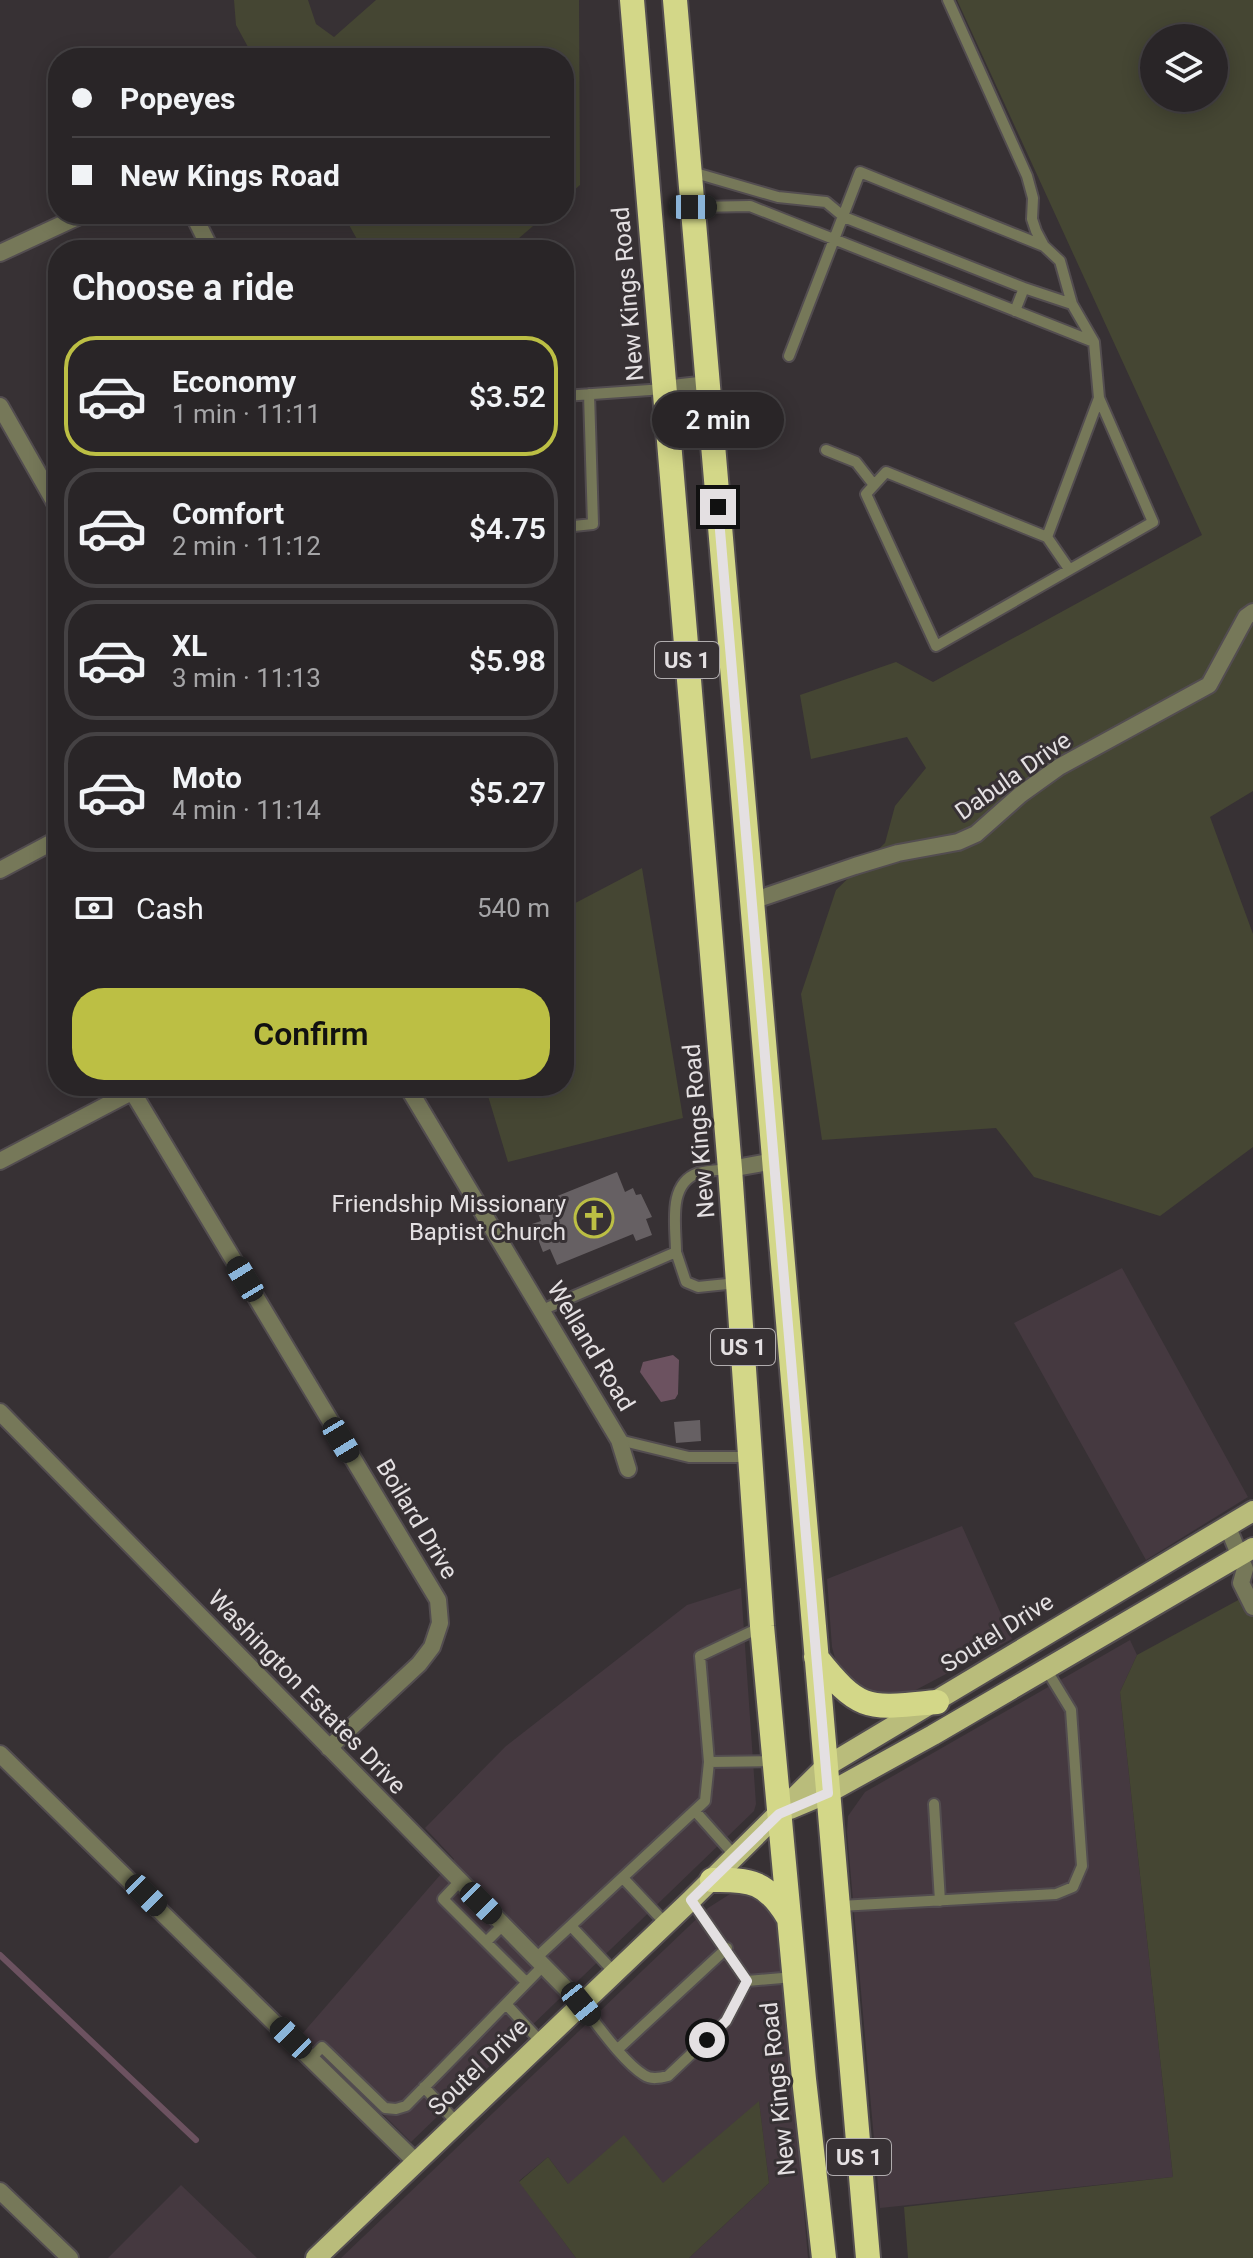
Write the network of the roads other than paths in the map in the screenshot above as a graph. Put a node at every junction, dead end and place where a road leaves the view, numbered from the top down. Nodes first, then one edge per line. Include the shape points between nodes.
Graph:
1 (632, 0) edge
2 (675, 0) edge
3 (948, 0) edge
4 (690, 172) junction
5 (693, 207) junction
6 (844, 217) junction
7 (62, 224) edge
8 (835, 240) junction
9 (1044, 246) junction
10 (0, 253) edge
11 (1024, 288) junction
12 (1072, 304) junction
13 (1015, 311) junction
14 (1094, 342) junction
15 (789, 356) dead end
16 (708, 384) junction
17 (664, 389) junction
18 (589, 394) junction
19 (574, 395) edge
20 (1099, 398) junction
21 (0, 406) edge
22 (826, 450) dead end
23 (874, 485) junction
24 (48, 490) edge
25 (574, 526) edge
26 (1047, 537) junction
27 (1069, 569) junction
28 (1253, 612) edge
29 (48, 844) edge
30 (0, 870) edge
31 (752, 901) junction
32 (125, 1096) edge
33 (142, 1096) edge
34 (413, 1096) edge
35 (0, 1161) edge
36 (774, 1161) junction
37 (730, 1169) junction
38 (676, 1252) junction
39 (739, 1282) junction
40 (542, 1310) junction
41 (0, 1412) edge
42 (619, 1440) junction
43 (751, 1457) junction
44 (628, 1469) dead end
45 (1253, 1511) edge
46 (1227, 1525) junction
47 (1247, 1561) edge
48 (1253, 1607) edge
49 (762, 1626) junction
50 (816, 1657) junction
51 (1046, 1669) junction
52 (937, 1702) junction
53 (329, 1748) junction
54 (0, 1754) edge
55 (774, 1761) junction
56 (709, 1762) junction
57 (825, 1767) junction
58 (828, 1793) junction
59 (934, 1804) dead end
60 (695, 1811) junction
61 (779, 1814) junction
62 (736, 1857) junction
63 (623, 1878) junction
64 (712, 1880) junction
65 (460, 1881) junction
66 (691, 1900) junction
67 (940, 1901) junction
68 (838, 1907) junction
69 (788, 1917) junction
70 (666, 1924) junction
71 (503, 1925) junction
72 (571, 1926) junction
73 (486, 1942) junction
74 (727, 1948) junction
75 (539, 1962) junction
76 (615, 1973) junction
77 (794, 1977) junction
78 (747, 1981) junction
79 (526, 1982) junction
80 (506, 2004) junction
81 (581, 2004) junction
82 (541, 2042) junction
83 (618, 2049) junction
84 (424, 2087) junction
85 (379, 2113) junction
86 (457, 2123) junction
87 (416, 2162) junction
88 (0, 2191) edge
89 (70, 2258) edge
90 (316, 2258) edge
91 (824, 2258) edge
92 (868, 2258) edge

1 - 17 highway, New Kings Road / US 1
2 - 4 highway, US 1
3 - 9 lane via 1027,176 1032,219
4 - 5 highway, US 1
4 - 6 lane via 778,197 826,202
5 - 8 lane via 750,206
5 - 16 highway, US 1
6 - 8 lane
6 - 9 lane via 860,172
6 - 11 lane
7 - 10 street
8 - 13 lane
8 - 15 lane
9 - 12 lane via 1060,261
11 - 12 lane
11 - 13 lane
12 - 14 lane
13 - 14 lane
14 - 20 lane
16 - 17 street
16 - 31 highway, US 1
17 - 18 lane
17 - 37 highway, New Kings Road / US 1
18 - 19 lane
18 - 25 lane via 593,524
20 - 26 lane
20 - 27 lane via 1153,522
21 - 24 street
22 - 23 lane via 856,462
23 - 26 lane via 886,472
23 - 27 lane via 866,494 936,646
26 - 27 lane
28 - 31 street, Dabula Drive via 1209,685 1059,767 976,834 898,853
29 - 30 street
31 - 36 highway, US 1
32 - 35 street
33 - 53 street, Boilard Drive via 438,1600 440,1623 432,1647
34 - 40 street, Welland Road
36 - 37 street
36 - 50 highway, US 1
37 - 38 lane via 684,1181 676,1195
37 - 39 highway, New Kings Road / US 1
38 - 39 lane via 686,1282 698,1287
38 - 40 lane
39 - 43 highway, New Kings Road / US 1
40 - 42 street, Welland Road
41 - 53 street, Washington Estates Drive
42 - 43 lane via 689,1457
42 - 44 street, Welland Road
43 - 49 highway, New Kings Road / US 1
45 - 46 main road, Soutel Drive
46 - 47 street
46 - 52 main road, Soutel Drive
47 - 48 street via 1241,1583
47 - 51 main road, Soutel Drive
49 - 55 highway, New Kings Road / US 1
49 - 56 lane via 700,1656
50 - 52 highway via 857,1700 878,1707
50 - 57 highway, US 1
51 - 58 main road, Soutel Drive
51 - 67 lane via 1071,1710 1082,1866 1073,1887 1056,1894
52 - 57 main road, Soutel Drive
53 - 65 street, Washington Estates Drive
54 - 85 street via 311,2058
55 - 56 lane
55 - 61 highway, New Kings Road / US 1
56 - 60 lane via 705,1801
57 - 58 highway, US 1
57 - 61 main road, Soutel Drive
58 - 61 main road, Soutel Drive
58 - 68 highway, US 1
59 - 67 lane
60 - 62 lane
60 - 63 lane
61 - 62 main road, Soutel Drive
61 - 69 highway, New Kings Road / US 1
62 - 64 main road, Soutel Drive
63 - 70 lane
63 - 72 lane
64 - 66 main road, Soutel Drive
64 - 69 highway via 740,1879 763,1886
65 - 71 street, Washington Estates Drive
65 - 73 lane via 443,1899
66 - 70 main road, Soutel Drive
66 - 74 lane
67 - 68 lane
68 - 92 highway, US 1
69 - 77 highway, New Kings Road / US 1
70 - 76 main road, Soutel Drive
71 - 73 lane
71 - 75 street, Washington Estates Drive
72 - 75 lane
72 - 76 lane
73 - 79 lane
74 - 78 lane
74 - 83 lane
75 - 79 lane
75 - 81 street, Washington Estates Drive
76 - 81 main road, Soutel Drive
77 - 78 lane
77 - 91 highway, New Kings Road / US 1
78 - 83 lane via 726,2021 668,2076 645,2076
79 - 80 lane
80 - 82 lane
80 - 84 lane
81 - 82 main road, Soutel Drive
81 - 83 lane
82 - 86 main road, Soutel Drive
84 - 85 lane via 406,2106
84 - 86 lane
85 - 87 street
86 - 87 main road, Soutel Drive
87 - 90 main road, Soutel Drive
88 - 89 street

